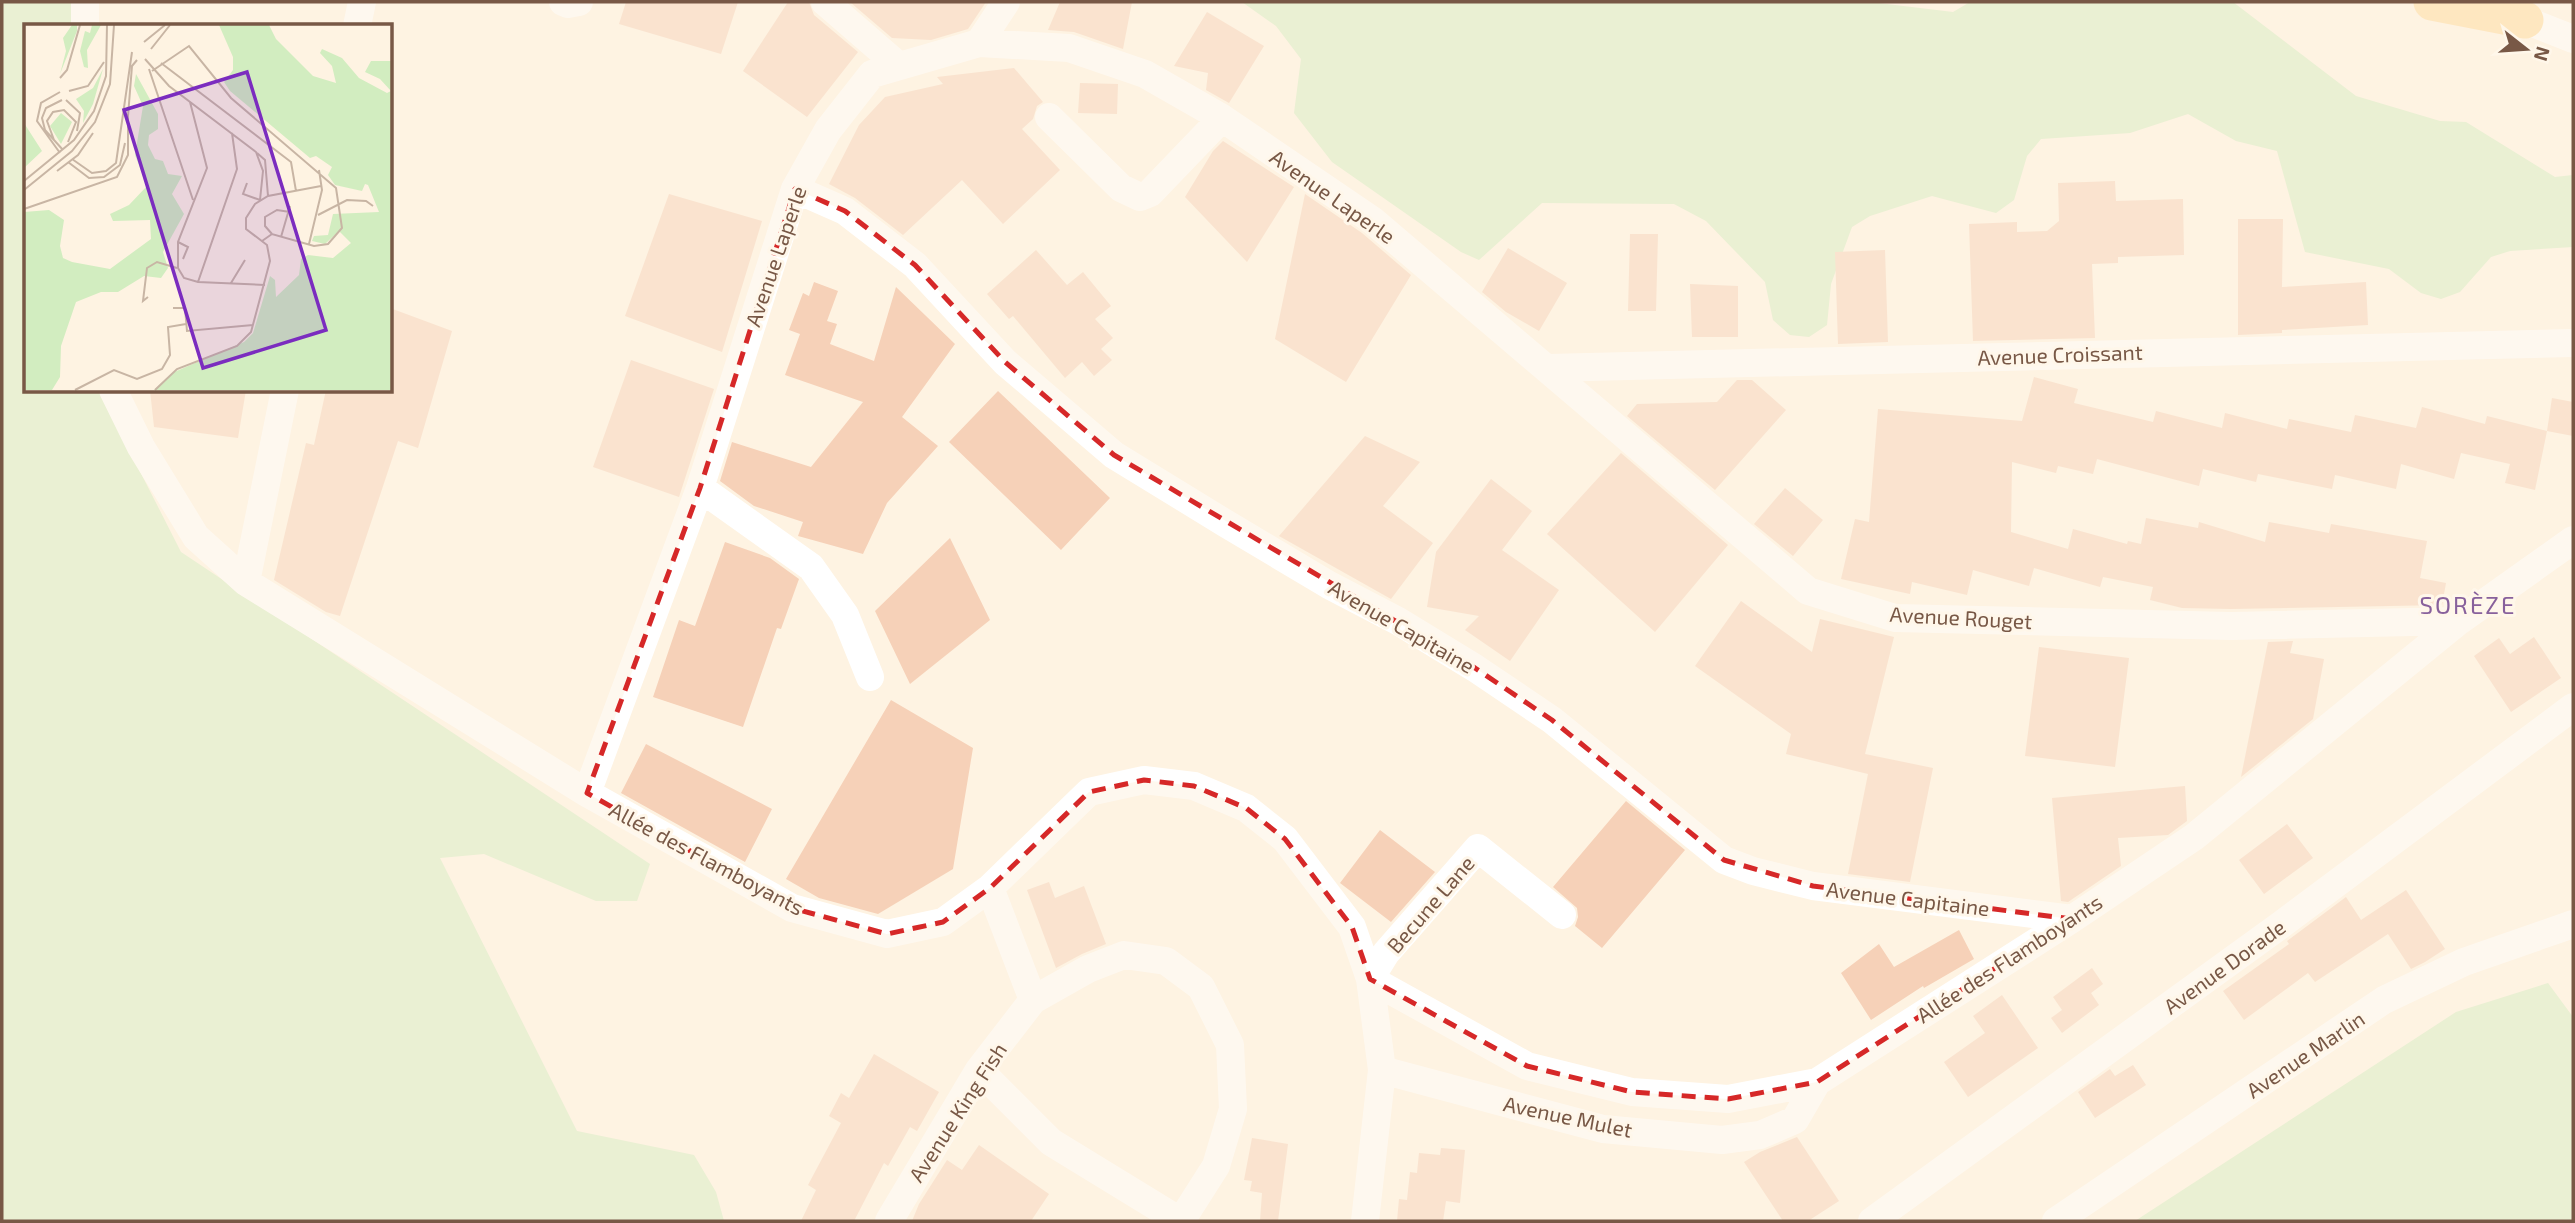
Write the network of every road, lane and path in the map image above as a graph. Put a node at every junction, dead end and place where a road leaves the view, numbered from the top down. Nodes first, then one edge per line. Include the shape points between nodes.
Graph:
1 (85, 2) edge
2 (362, 2) edge
3 (563, 2) edge
4 (579, 2) edge
5 (825, 2) edge
6 (1006, 2) edge
7 (2432, 2) edge
8 (2478, 2) edge
9 (2525, 20) junction
10 (85, 24) edge
11 (357, 24) edge
12 (2573, 39) edge
13 (979, 43) junction
14 (899, 66) junction
15 (1049, 117) dead end
16 (1222, 118) junction
17 (795, 189) junction
18 (2573, 343) edge
19 (1548, 368) junction
20 (114, 392) edge
21 (285, 392) edge
22 (700, 488) junction
23 (2573, 540) edge
24 (247, 582) junction
25 (2459, 621) junction
26 (870, 677) dead end
27 (2573, 707) edge
28 (587, 793) junction
29 (989, 888) junction
30 (1562, 915) dead end
31 (2072, 919) junction
32 (2573, 925) edge
33 (1370, 979) junction
34 (1033, 1000) junction
35 (979, 1070) junction
36 (1382, 1070) junction
37 (1817, 1082) junction
38 (888, 1221) edge
39 (1180, 1221) edge
40 (1365, 1221) edge
41 (1872, 1221) edge
42 (2056, 1221) edge

1 - 10 street
2 - 11 street
3 - 4 street
5 - 14 street
6 - 13 street
7 - 9 main road
8 - 9 street
9 - 12 street
13 - 14 street, Avenue Laperle
13 - 16 street, Avenue Laperle via 1069,48 1145,74
14 - 17 street, Avenue Laperle via 872,74 828,130
15 - 16 street via 1121,188 1140,197 1150,193
16 - 19 street, Avenue Laperle via 1372,220
17 - 22 street, Avenue Laperle
17 - 31 street, Avenue Capitaine via 845,211 915,265 1006,362 1114,455 1475,668 1552,720 1724,860 1812,886
18 - 19 street, Avenue Croissant
19 - 25 street, Avenue Rouget via 1808,591 1895,618 2231,626
20 - 24 street, Allée des Flamboyants via 141,447 196,537
21 - 24 street
22 - 26 street via 811,567 845,615
22 - 28 street, Avenue Laperle
23 - 25 street, Allée des Flamboyants
24 - 28 street, Allée des Flamboyants
25 - 31 street, Allée des Flamboyants via 2194,837
27 - 41 street, Avenue Dorade
28 - 29 street, Allée des Flamboyants via 792,908 887,934 943,922
29 - 33 street, Allée des Flamboyants via 1088,792 1144,780 1195,786 1246,808 1284,839 1352,927
29 - 34 street
30 - 33 street, Becune Lane via 1478,848 1386,953
31 - 37 street, Allée des Flamboyants
32 - 42 street, Avenue Marlin via 2464,962 2384,1000
33 - 36 street, Allée des Flamboyants
33 - 37 street, Allée des Flamboyants via 1528,1066 1632,1092 1728,1099
34 - 35 street, Avenue King Fish
34 - 39 street via 1124,955 1166,961 1201,987 1230,1045 1233,1110 1216,1166
35 - 38 street, Avenue King Fish
35 - 39 street via 1051,1142
36 - 37 street, Avenue Mulet via 1603,1129 1722,1140 1760,1135 1795,1120
36 - 40 street, Allée des Flamboyants

